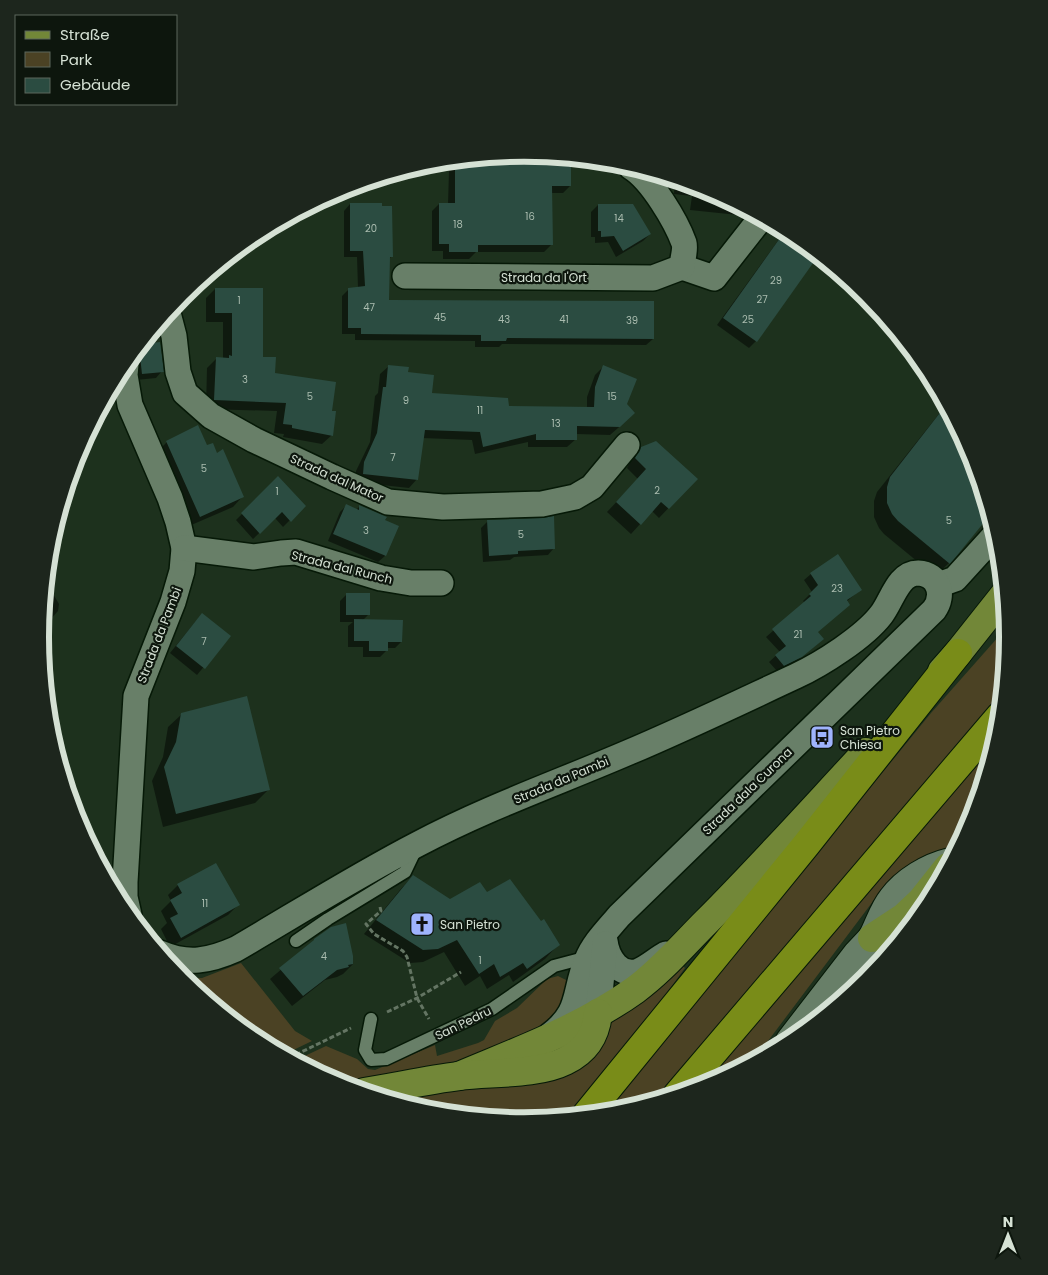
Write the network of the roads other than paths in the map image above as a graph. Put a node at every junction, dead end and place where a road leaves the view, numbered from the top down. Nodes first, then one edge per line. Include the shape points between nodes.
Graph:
1 (643, 177) edge
2 (757, 223) edge
3 (682, 266) junction
4 (405, 276) dead end
5 (170, 321) edge
6 (125, 380) edge
7 (627, 445) dead end
8 (989, 542) edge
9 (184, 548) junction
10 (441, 583) dead end
11 (938, 585) junction
12 (998, 603) edge
13 (958, 653) junction
14 (990, 727) edge
15 (418, 844) junction
16 (942, 864) edge
17 (124, 894) edge
18 (917, 905) edge
19 (906, 920) edge
20 (872, 938) junction
21 (296, 941) dead end
22 (601, 942) junction
23 (684, 944) junction
24 (172, 956) edge
25 (598, 1013) junction
26 (371, 1019) dead end
27 (807, 1019) edge
28 (540, 1042) junction
29 (458, 1076) junction
30 (685, 1085) edge
31 (377, 1090) edge
32 (592, 1108) edge

1 - 3 street via 667,208 684,245
2 - 3 street via 714,278
3 - 4 street, Strada da l'Ort via 653,278
5 - 7 street, Strada dal Mator via 178,372 185,393 211,416 332,478 388,502 443,507 542,504 575,497 592,487
6 - 9 street, Strada da Pambi via 130,405 170,498
8 - 11 street via 956,579
9 - 10 street, Strada dal Runch via 254,557 296,552 381,578
9 - 17 street, Strada da Pambi via 178,586 136,696
11 - 15 street, Strada da Pambi via 926,574 907,576 880,617 865,632 799,675
11 - 22 street, Strada dala Curona via 940,596 934,610 619,916
12 - 13 main road
13 - 23 main road
13 - 32 highway
14 - 30 highway
15 - 21 lane via 405,872
15 - 24 street, Strada da Pambi via 223,955 200,960
16 - 20 street via 900,890 888,905
18 - 20 main road
19 - 20 street
20 - 27 street via 838,976
22 - 23 street via 614,965 632,972
22 - 25 street
22 - 26 lane, San Pedru via 554,966 492,1009 386,1059 371,1060 365,1050
22 - 28 street, Strada dala Curona via 573,1011 560,1027
23 - 25 main road via 652,977
25 - 28 main road
25 - 29 main road via 591,1039 565,1061 536,1069
28 - 29 main road
29 - 31 main road

